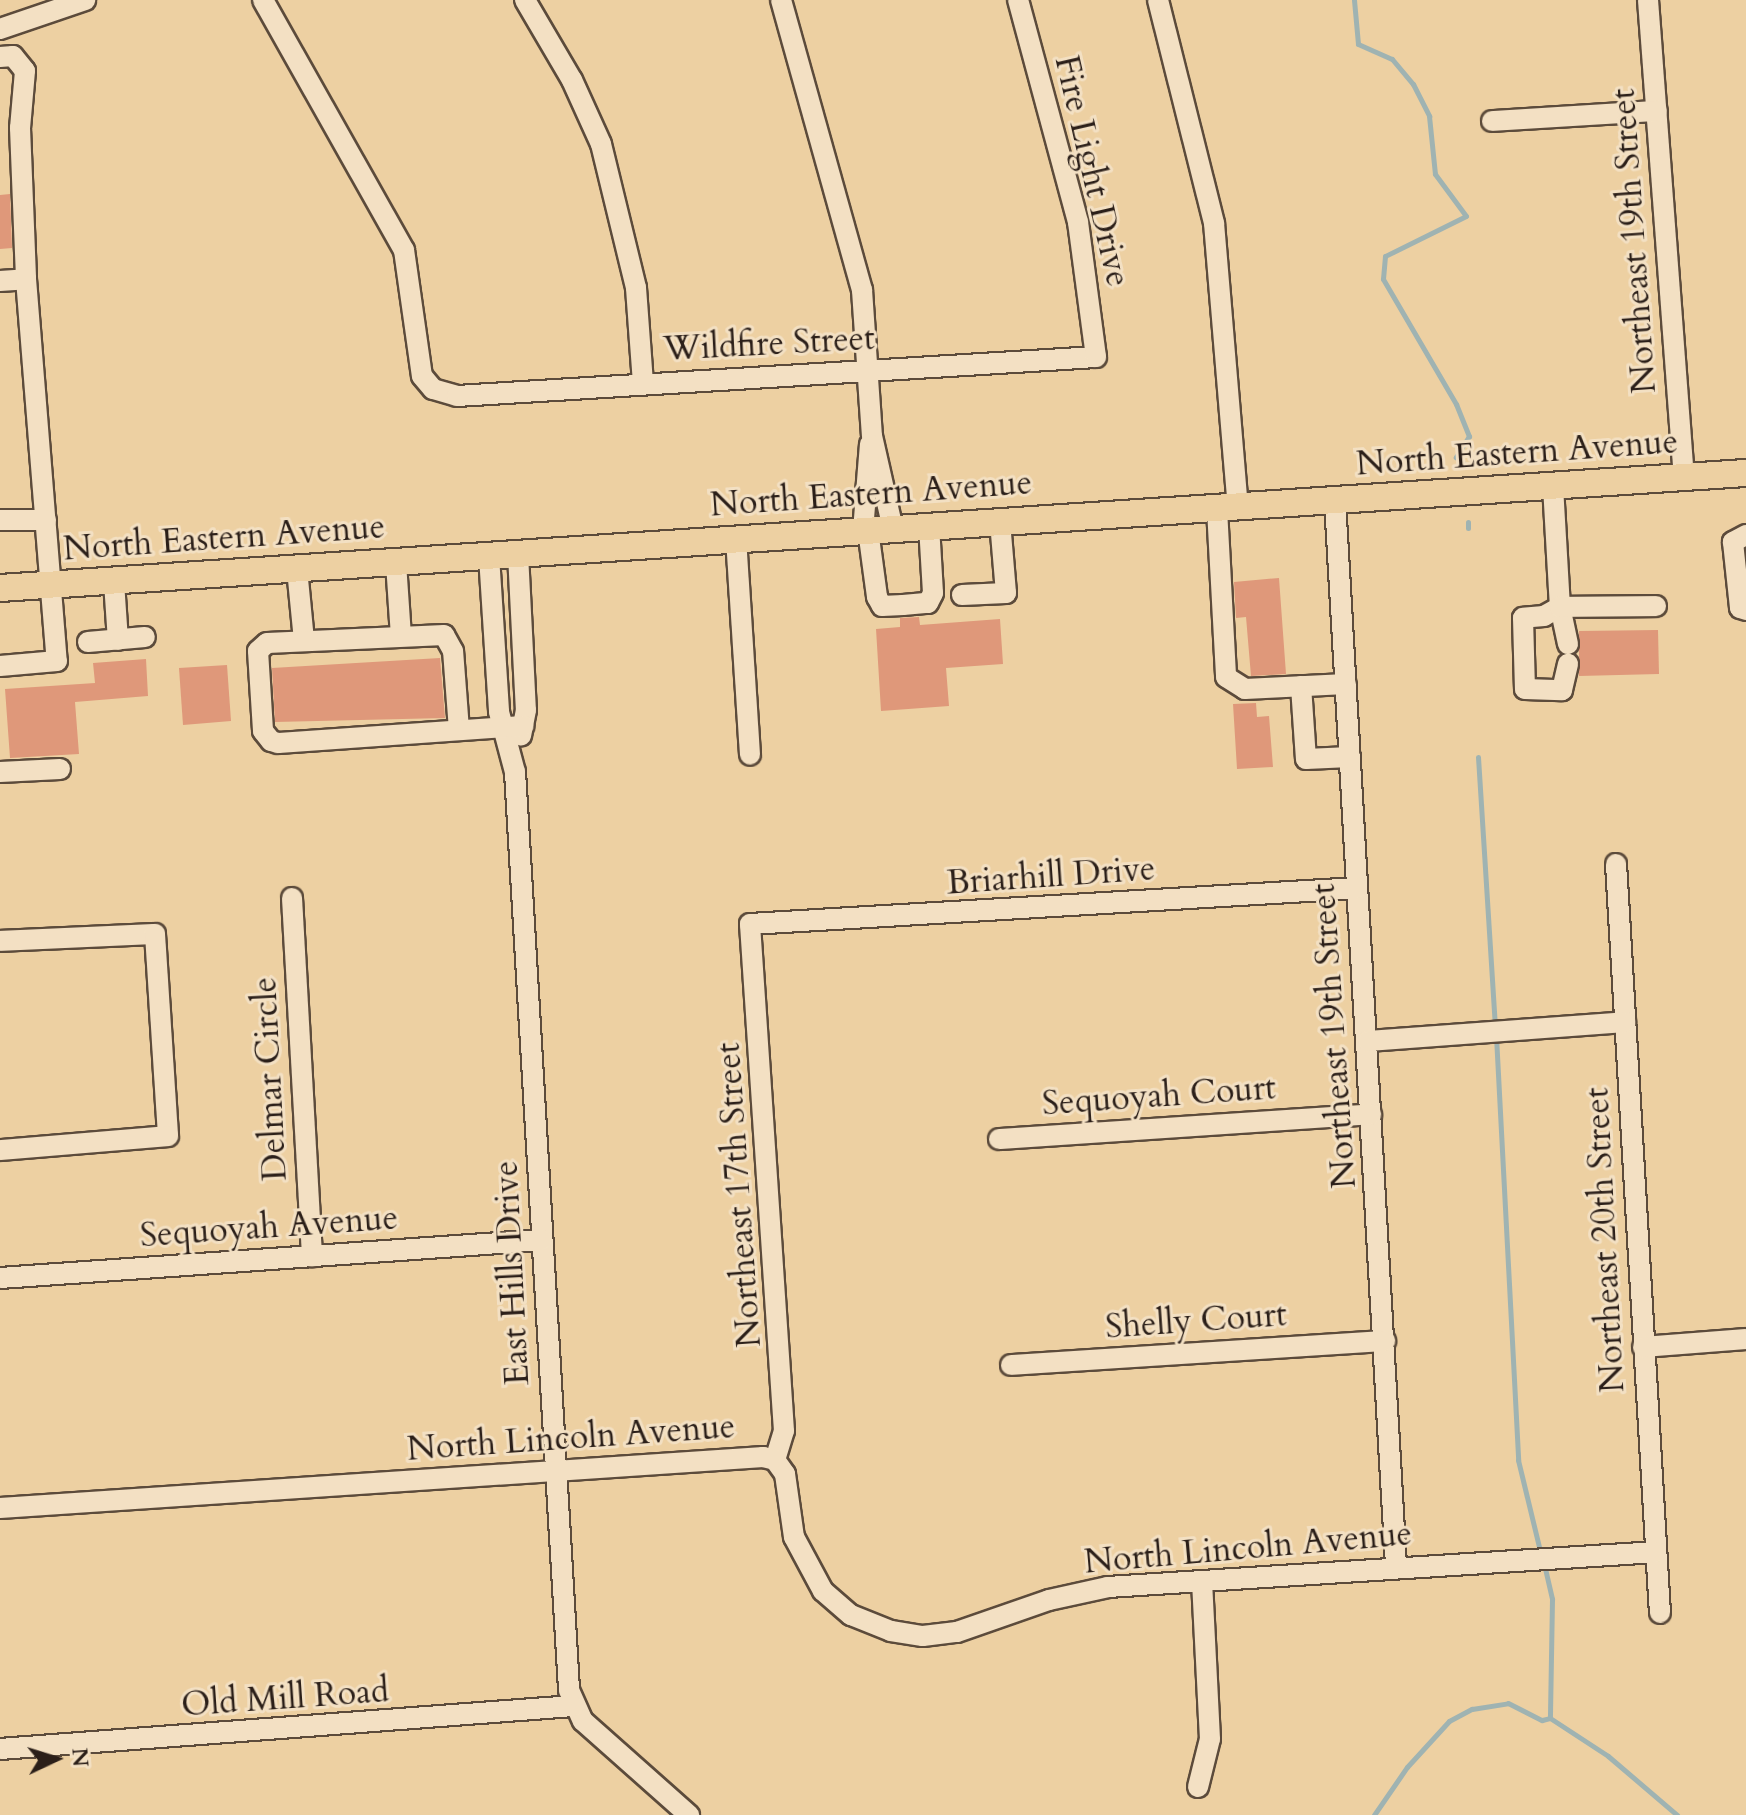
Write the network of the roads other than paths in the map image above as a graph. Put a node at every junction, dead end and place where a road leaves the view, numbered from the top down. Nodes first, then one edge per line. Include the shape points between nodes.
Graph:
1 (85, 0) edge
2 (263, 0) edge
3 (525, 0) edge
4 (781, 0) edge
5 (1018, 0) edge
6 (1158, 0) edge
7 (1648, 0) edge
8 (0, 29) edge
9 (0, 57) edge
10 (1657, 111) junction
11 (1492, 121) dead end
12 (26, 279) junction
13 (0, 281) edge
14 (1096, 357) joint
15 (868, 370) junction
16 (643, 384) junction
17 (872, 436) junction
18 (1746, 473) edge
19 (1684, 478) junction
20 (1553, 486) junction
21 (1335, 501) junction
22 (1227, 508) junction
23 (0, 520) edge
24 (46, 520) junction
25 (1000, 522) junction
26 (929, 526) junction
27 (875, 530) junction
28 (1746, 535) edge
29 (736, 538) junction
30 (518, 554) junction
31 (489, 556) junction
32 (396, 563) junction
33 (297, 569) junction
34 (114, 582) junction
35 (52, 585) junction
36 (0, 588) edge
37 (962, 595) dead end
38 (1656, 606) dead end
39 (1560, 607) junction
40 (1746, 610) edge
41 (401, 636) junction
42 (145, 637) dead end
43 (118, 640) junction
44 (304, 641) junction
45 (88, 642) dead end
46 (0, 666) edge
47 (1346, 684) junction
48 (1301, 686) junction
49 (513, 726) junction
50 (459, 730) junction
51 (750, 755) dead end
52 (1350, 757) junction
53 (60, 769) dead end
54 (0, 772) edge
55 (1616, 864) dead end
56 (1357, 888) junction
57 (292, 898) dead end
58 (750, 924) joint
59 (0, 941) edge
60 (1625, 1022) junction
61 (1368, 1041) junction
62 (1371, 1114) junction
63 (999, 1139) dead end
64 (0, 1150) edge
65 (542, 1240) junction
66 (312, 1256) junction
67 (0, 1278) edge
68 (1746, 1339) edge
69 (1385, 1341) junction
70 (1643, 1347) junction
71 (1011, 1365) dead end
72 (775, 1460) junction
73 (556, 1473) junction
74 (0, 1508) edge
75 (1656, 1552) junction
76 (1396, 1566) junction
77 (1202, 1581) junction
78 (1660, 1613) dead end
79 (573, 1706) junction
80 (0, 1749) edge
81 (1198, 1787) dead end
82 (681, 1813) edge

1 - 8 street
2 - 16 street, Wildfire Street via 404,250 422,376 445,394
3 - 16 street via 572,80 601,144 636,288
4 - 15 street via 862,290
5 - 14 street, Fire Light Drive via 1078,222
6 - 22 street via 1216,237
7 - 10 street, Northeast 19th Street
9 - 12 street via 13,56 25,71 20,128
10 - 11 street
10 - 19 street, Northeast 19th Street
12 - 13 street
12 - 24 street
14 - 15 street, Wildfire Street
15 - 16 street, Wildfire Street
15 - 17 street
17 - 27 street
17 - 27 street
18 - 19 main road, North Eastern Avenue
19 - 20 main road, North Eastern Avenue
20 - 21 main road, North Eastern Avenue
20 - 39 street
21 - 22 main road, North Eastern Avenue
21 - 47 street, Northeast 19th Street
22 - 25 main road, North Eastern Avenue
22 - 48 street via 1226,677 1245,689
23 - 24 street
24 - 35 street
25 - 26 main road, North Eastern Avenue
25 - 37 street via 1006,593
26 - 27 main road, North Eastern Avenue
26 - 27 street via 933,593 928,603 903,605 882,606 877,597
27 - 29 main road, North Eastern Avenue
28 - 40 street via 1733,542 1740,608
29 - 30 main road, North Eastern Avenue
29 - 51 street
30 - 31 main road, North Eastern Avenue
30 - 49 street, East Hills Drive
31 - 32 main road, North Eastern Avenue
31 - 49 street, East Hills Drive
32 - 33 main road, North Eastern Avenue
32 - 41 street
33 - 34 main road, North Eastern Avenue
33 - 44 street
34 - 35 main road, North Eastern Avenue
34 - 43 street
35 - 36 main road, North Eastern Avenue
35 - 46 street via 57,661
38 - 39 street
39 - 39 street via 1544,616 1523,618 1525,689 1562,690 1568,654
41 - 44 street
41 - 50 street via 436,634 450,643
42 - 43 street
43 - 45 street
44 - 50 street via 267,643 258,651 263,731 271,741
47 - 48 street
47 - 52 street, Northeast 19th Street
48 - 52 street via 1306,759
49 - 50 street
49 - 65 street, East Hills Drive
52 - 56 street, Northeast 19th Street
53 - 54 street
55 - 60 street, Northeast 20th Street
56 - 58 street, Briarhill Drive
56 - 61 street, Northeast 19th Street
57 - 66 street, Delmar Circle
58 - 72 street, Northeast 17th Street via 781,1361 784,1431
59 - 64 street via 155,934 168,1136
60 - 61 street
60 - 70 street, Northeast 20th Street
61 - 62 street, Northeast 19th Street
62 - 63 street, Sequoyah Court
62 - 69 street, Northeast 19th Street
65 - 66 street, Sequoyah Avenue
65 - 73 street, East Hills Drive
66 - 67 street, Sequoyah Avenue
68 - 70 street
69 - 71 street, Shelly Court
69 - 76 street, Northeast 19th Street
70 - 75 street, Northeast 20th Street
72 - 73 street, North Lincoln Avenue via 752,1456
72 - 77 street, North Lincoln Avenue via 785,1474 794,1537 813,1577 851,1615 891,1631 938,1635 1077,1593
73 - 74 street, North Lincoln Avenue
73 - 79 street, East Hills Drive
75 - 76 street, North Lincoln Avenue
75 - 78 street, Northeast 20th Street
76 - 77 street, North Lincoln Avenue
77 - 81 street via 1210,1739
79 - 80 street, Old Mill Road
79 - 82 street

